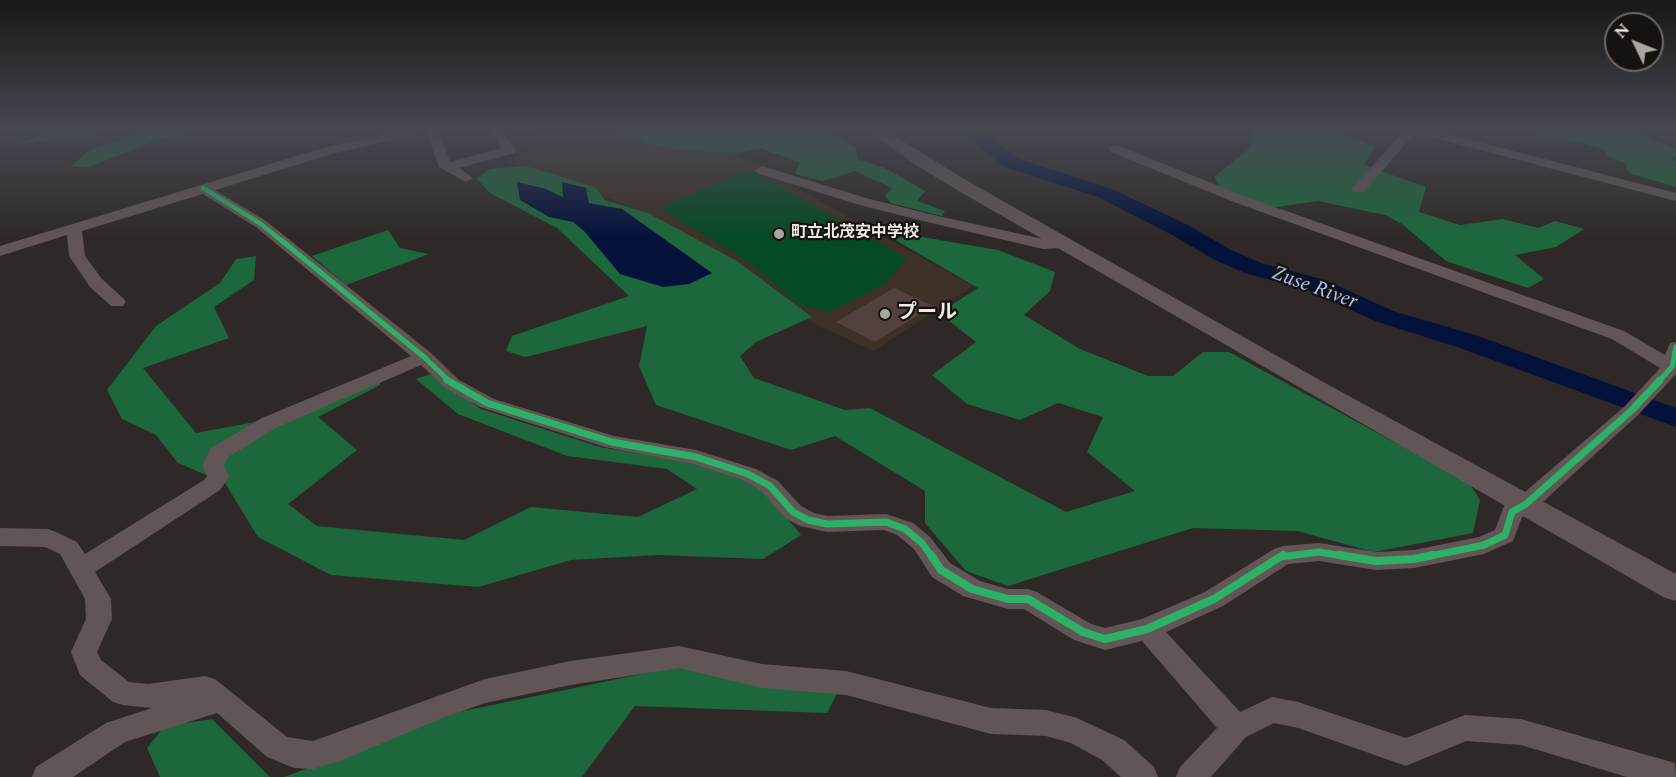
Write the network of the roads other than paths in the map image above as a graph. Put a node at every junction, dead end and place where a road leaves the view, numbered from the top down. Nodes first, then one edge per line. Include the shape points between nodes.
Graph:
1 (276, 166) edge
2 (929, 166) edge
3 (1158, 166) edge
4 (1379, 166) edge
5 (1558, 166) edge
6 (448, 167) edge
7 (762, 170) dead end
8 (466, 178) dead end
9 (203, 188) junction
10 (1359, 189) dead end
11 (1676, 197) edge
12 (74, 228) junction
13 (1064, 243) junction
14 (0, 251) edge
15 (117, 302) dead end
16 (1676, 347) edge
17 (424, 357) junction
18 (1672, 367) junction
19 (1526, 504) junction
20 (0, 537) edge
21 (81, 569) junction
22 (1676, 589) edge
23 (1147, 629) junction
24 (221, 699) junction
25 (1236, 728) junction
26 (47, 777) edge
27 (1143, 777) edge
28 (1191, 777) edge
29 (1675, 777) edge

1 - 9 street
2 - 13 street
3 - 18 street via 1618,335
4 - 10 street
5 - 11 street
6 - 8 street
7 - 13 street via 928,218 1043,244
9 - 12 street
9 - 17 street via 261,224
12 - 14 street
12 - 15 street via 77,256 96,283
13 - 19 street
16 - 18 street
17 - 21 street via 269,423 219,453 213,465 218,477 212,485
17 - 23 street via 452,384 487,403 612,442 696,457 748,474 770,486 793,512 808,520 827,525 886,522 905,529 922,543 941,570 972,589 1008,599 1028,599 1083,632 1105,639
18 - 19 street via 1638,404
19 - 22 street
19 - 23 street via 1512,512 1505,535 1484,545 1414,559 1376,561 1319,552 1283,555 1214,598
20 - 21 street via 48,538 69,549
21 - 24 street via 98,599 99,619 84,652 90,667 123,693 148,696 205,688
23 - 25 street
24 - 26 street via 116,732
24 - 27 street via 278,747 294,754 313,755 485,691 679,657 762,676 846,683 991,721 1046,723 1067,728 1113,750
25 - 28 street
25 - 29 street via 1272,710 1298,715 1406,752 1465,729 1521,732

